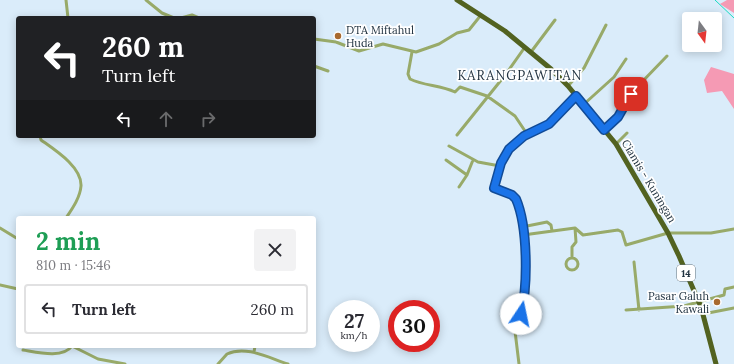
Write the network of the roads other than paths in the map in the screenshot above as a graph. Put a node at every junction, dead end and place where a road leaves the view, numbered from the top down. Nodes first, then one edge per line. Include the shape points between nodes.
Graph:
1 (66, 0) edge
2 (146, 0) edge
3 (457, 0) edge
4 (481, 15) junction
5 (68, 16) edge
6 (169, 16) edge
7 (555, 20) dead end
8 (606, 25) dead end
9 (316, 40) edge
10 (525, 46) junction
11 (412, 52) junction
12 (531, 52) junction
13 (667, 56) dead end
14 (626, 59) dead end
15 (316, 67) edge
16 (328, 71) dead end
17 (568, 86) junction
18 (487, 96) junction
19 (576, 96) junction
20 (583, 105) junction
21 (604, 130) junction
22 (627, 133) dead end
23 (527, 134) junction
24 (457, 135) dead end
25 (40, 138) edge
26 (616, 144) junction
27 (449, 146) dead end
28 (446, 160) dead end
29 (474, 160) junction
30 (500, 166) junction
31 (467, 176) junction
32 (459, 187) dead end
33 (67, 216) edge
34 (522, 227) junction
35 (0, 228) edge
36 (575, 228) junction
37 (734, 229) edge
38 (552, 231) junction
39 (668, 233) junction
40 (524, 235) junction
41 (16, 238) edge
42 (572, 257) junction
43 (634, 262) dead end
44 (0, 285) edge
45 (734, 287) edge
46 (16, 289) edge
47 (699, 300) junction
48 (734, 308) edge
49 (626, 310) dead end
50 (639, 310) junction
51 (703, 314) junction
52 (70, 348) edge
53 (76, 348) edge
54 (255, 348) edge
55 (24, 350) dead end
56 (254, 352) junction
57 (125, 364) edge
58 (218, 364) edge
59 (288, 364) edge
60 (519, 364) edge
61 (716, 364) edge

1 - 5 street
2 - 6 street
3 - 4 highway, Ciamis - Kuningan / 14
4 - 10 highway, Ciamis - Kuningan / 14
4 - 11 street via 468,30 430,48
7 - 12 street
8 - 17 street via 584,68
9 - 11 street via 341,44 359,52 384,44
10 - 12 highway, Ciamis - Kuningan / 14
10 - 18 street
11 - 18 street via 408,74 410,79 454,92 460,87
12 - 17 highway, Ciamis - Kuningan / 14
13 - 21 street via 639,85 618,117
14 - 20 street via 614,77
15 - 16 street
17 - 19 highway, Ciamis - Kuningan / 14
18 - 23 street via 515,116
18 - 24 street
19 - 20 highway, Ciamis - Kuningan / 14
19 - 23 street via 549,124
20 - 21 highway, Ciamis - Kuningan / 14
21 - 26 highway, Ciamis - Kuningan / 14
22 - 26 street
23 - 30 street via 509,149
25 - 33 street via 64,156 80,178 80,191
26 - 39 highway, Ciamis - Kuningan / 14
27 - 29 street
28 - 31 street
29 - 30 street
29 - 31 street
30 - 34 street via 494,188 516,199
31 - 32 street
34 - 38 street via 547,222 551,225
34 - 40 street
35 - 41 street
36 - 38 street
36 - 39 street via 582,235 620,230 626,245
36 - 42 street via 576,242 572,247
37 - 39 street via 711,233
38 - 40 street
39 - 47 highway, Ciamis - Kuningan / 14
40 - 60 street via 525,296 515,331
42 - 42 street via 567,259 566,269 576,270 577,260
43 - 50 street
44 - 46 street
45 - 47 street via 725,290 724,295
47 - 50 street via 684,306
47 - 51 highway, Ciamis - Kuningan / 14
48 - 51 street
49 - 50 street
51 - 61 highway, Ciamis - Kuningan / 14
52 - 55 street via 57,353
53 - 57 street via 98,359
54 - 56 street
56 - 58 street via 230,352 222,357
56 - 59 street

